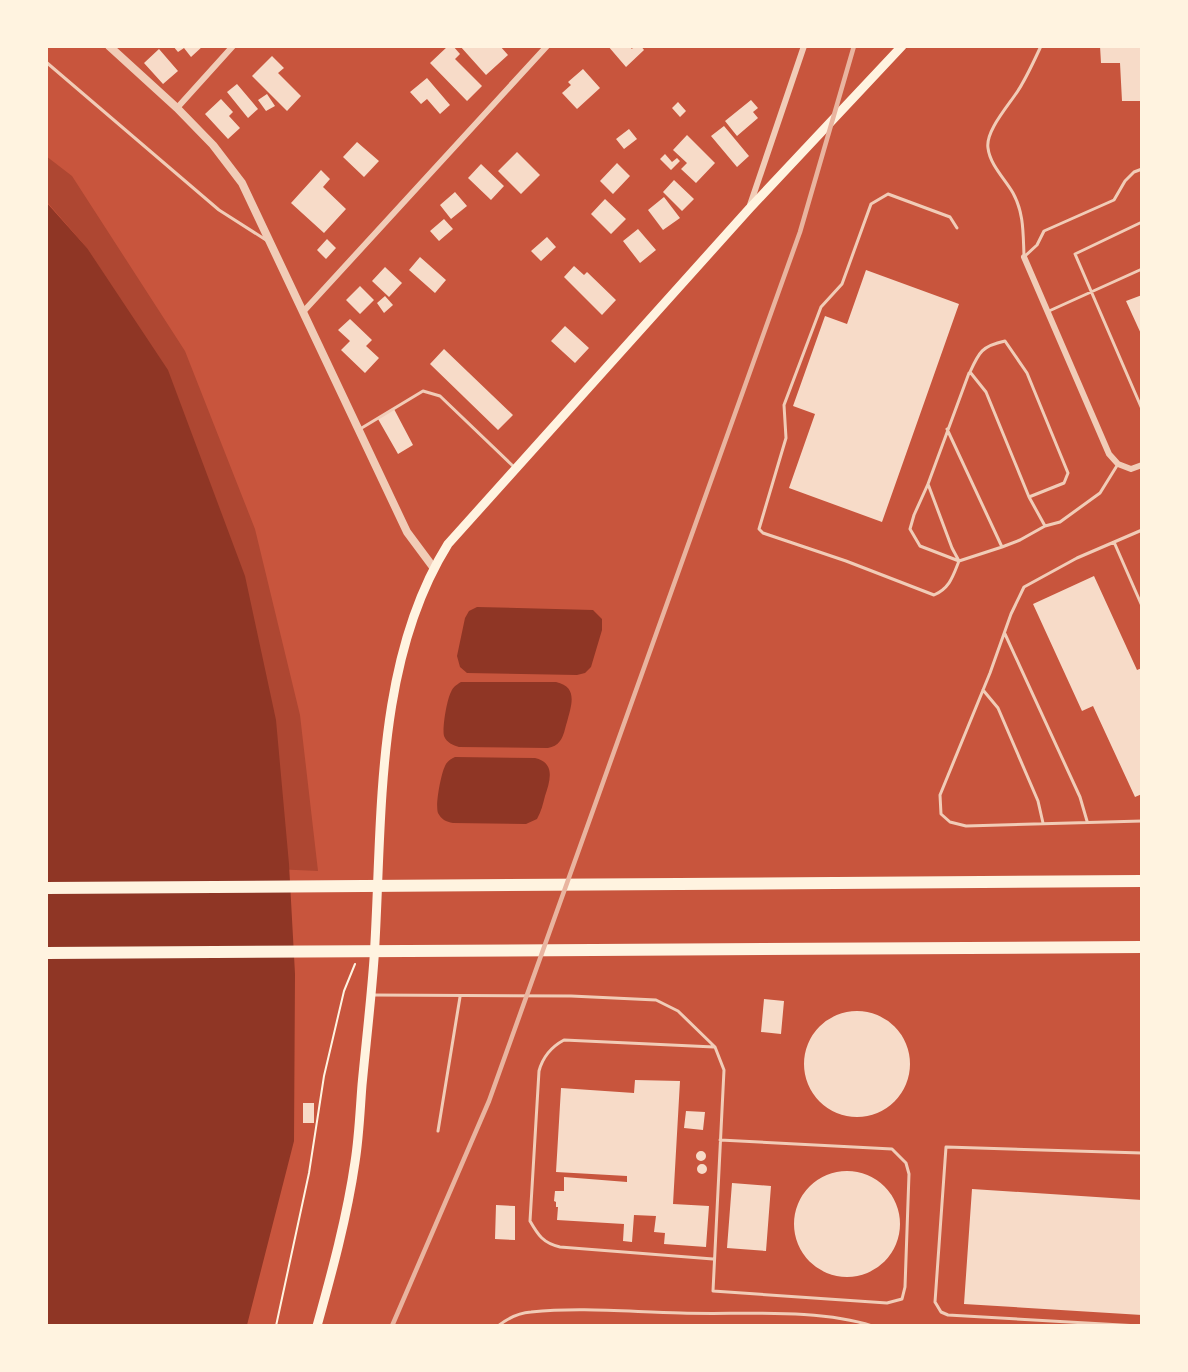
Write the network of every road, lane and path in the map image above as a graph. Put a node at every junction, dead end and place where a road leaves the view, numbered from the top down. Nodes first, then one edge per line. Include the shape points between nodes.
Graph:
1 (109, 46) edge
2 (233, 46) edge
3 (547, 46) edge
4 (804, 46) edge
5 (902, 46) edge
6 (1041, 46) edge
7 (46, 62) edge
8 (177, 108) junction
9 (1142, 169) edge
10 (749, 209) junction
11 (1142, 222) edge
12 (957, 228) dead end
13 (270, 242) junction
14 (1024, 257) junction
15 (1142, 269) edge
16 (1091, 291) junction
17 (1047, 311) junction
18 (303, 312) junction
19 (970, 372) junction
20 (1142, 409) edge
21 (947, 429) junction
22 (358, 430) junction
23 (1118, 464) junction
24 (1142, 465) edge
25 (516, 468) junction
26 (928, 483) junction
27 (1029, 497) junction
28 (1045, 526) junction
29 (1142, 530) edge
30 (1114, 542) junction
31 (1002, 547) junction
32 (959, 561) junction
33 (433, 567) junction
34 (1142, 606) edge
35 (1004, 632) junction
36 (983, 690) junction
37 (1087, 821) junction
38 (1142, 821) edge
39 (1043, 823) junction
40 (1142, 882) edge
41 (46, 888) edge
42 (1142, 948) edge
43 (46, 953) edge
44 (358, 959) dead end
45 (371, 995) junction
46 (460, 997) junction
47 (715, 1047) junction
48 (438, 1131) dead end
49 (720, 1140) junction
50 (1142, 1153) edge
51 (713, 1259) junction
52 (276, 1326) edge
53 (317, 1326) edge
54 (498, 1326) edge
55 (872, 1326) edge
56 (1139, 1326) edge

1 - 8 street
2 - 8 street
3 - 18 street
4 - 10 street
5 - 10 main road
6 - 14 lane via 1022,85 1002,111 988,148 1020,208
7 - 13 lane via 219,210
8 - 13 street via 242,183
9 - 14 lane via 1125,181 1114,200 1044,231
10 - 25 main road
11 - 16 lane via 1075,255
12 - 32 lane via 950,217 888,194 872,204 842,284 821,307 784,405 786,438 759,529 934,595 944,590
13 - 18 street
14 - 17 street
15 - 16 lane
16 - 17 lane
16 - 20 lane
17 - 23 street via 1109,454
18 - 22 street
19 - 21 lane
19 - 27 lane via 986,392
19 - 27 lane via 979,353 1005,341 1027,373 1068,473 1064,483
21 - 26 lane
21 - 31 lane
22 - 25 lane via 428,391 440,396
22 - 33 street via 406,532
23 - 24 street via 1131,469
23 - 28 lane via 1100,493 1060,522
25 - 33 main road via 448,544
26 - 32 lane
26 - 32 lane via 910,530 920,546
27 - 28 lane
28 - 31 lane
29 - 30 lane
30 - 34 lane
30 - 35 lane via 1024,587
31 - 32 lane
33 - 45 main road via 408,633 392,699
35 - 36 lane
35 - 37 lane via 1080,796
36 - 39 lane via 998,708 1038,801
36 - 39 lane via 940,795 941,814 950,822 966,826
37 - 38 lane
37 - 39 lane
40 - 41 highway
42 - 43 highway
44 - 52 path via 344,991 324,1076 309,1173
45 - 46 lane
45 - 53 main road via 356,1161
46 - 47 lane via 656,1000 678,1011
46 - 48 lane
47 - 49 lane via 724,1070
47 - 51 lane via 564,1040 554,1045 539,1071 530,1221 547,1244 560,1247
49 - 51 lane
49 - 51 lane via 892,1149 906,1163 909,1174 905,1287 902,1299 887,1303 713,1291
50 - 56 lane via 946,1147 935,1302 948,1315
54 - 55 lane via 518,1314 583,1310 801,1315

